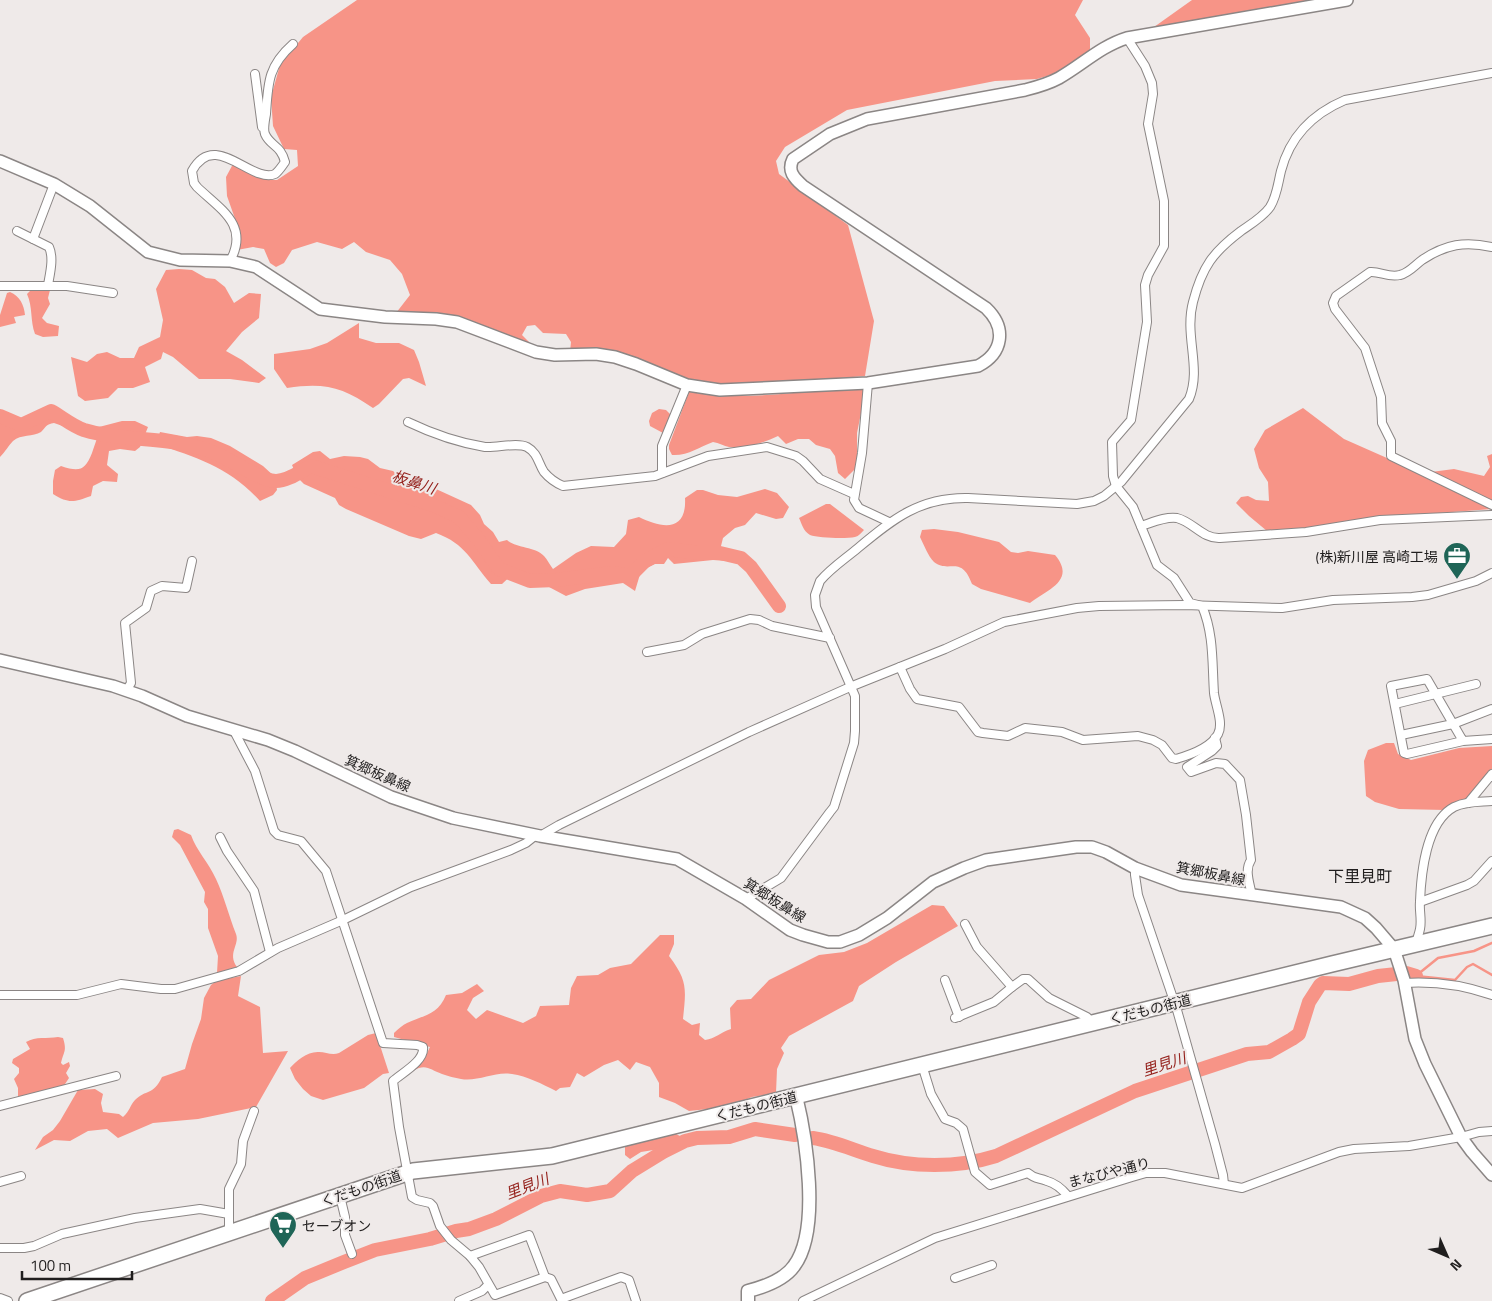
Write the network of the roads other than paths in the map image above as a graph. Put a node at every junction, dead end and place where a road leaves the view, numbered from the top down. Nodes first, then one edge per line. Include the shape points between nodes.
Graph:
1 (1347, 0) edge
2 (1127, 38) junction
3 (293, 44) dead end
4 (1492, 73) edge
5 (255, 74) dead end
6 (263, 132) junction
7 (0, 161) edge
8 (54, 184) junction
9 (18, 231) dead end
10 (33, 239) junction
11 (1492, 248) edge
12 (230, 260) junction
13 (0, 286) edge
14 (48, 286) junction
15 (113, 293) dead end
16 (868, 383) junction
17 (686, 385) junction
18 (408, 422) dead end
19 (662, 473) junction
20 (1116, 486) junction
21 (854, 494) junction
22 (1492, 505) edge
23 (1492, 514) edge
24 (889, 522) junction
25 (1141, 526) junction
26 (192, 561) dead end
27 (1492, 572) edge
28 (1202, 606) junction
29 (830, 638) junction
30 (648, 652) dead end
31 (0, 660) edge
32 (900, 668) junction
33 (1476, 684) dead end
34 (850, 687) junction
35 (126, 691) junction
36 (1436, 695) junction
37 (1395, 704) junction
38 (1492, 709) edge
39 (1453, 724) junction
40 (234, 731) junction
41 (1401, 735) junction
42 (1215, 738) junction
43 (1492, 738) edge
44 (1463, 742) junction
45 (1492, 774) edge
46 (1492, 801) edge
47 (1468, 803) junction
48 (538, 835) junction
49 (220, 836) dead end
50 (1492, 861) edge
51 (1135, 868) junction
52 (1252, 896) junction
53 (746, 899) junction
54 (1420, 902) junction
55 (343, 920) junction
56 (965, 924) dead end
57 (1492, 926) edge
58 (1416, 944) junction
59 (1394, 949) junction
60 (270, 952) junction
61 (1403, 978) junction
62 (945, 980) dead end
63 (1012, 987) junction
64 (0, 995) edge
65 (1492, 995) edge
66 (1174, 1003) junction
67 (1092, 1023) junction
68 (922, 1066) junction
69 (116, 1076) dead end
70 (796, 1096) junction
71 (0, 1106) edge
72 (254, 1111) dead end
73 (1492, 1131) edge
74 (1461, 1137) junction
75 (408, 1172) junction
76 (1492, 1175) edge
77 (21, 1176) dead end
78 (0, 1182) edge
79 (1224, 1184) junction
80 (340, 1196) junction
81 (1068, 1196) junction
82 (229, 1214) junction
83 (229, 1232) junction
84 (0, 1248) edge
85 (352, 1254) dead end
86 (470, 1256) junction
87 (992, 1265) dead end
88 (545, 1277) junction
89 (955, 1278) dead end
90 (488, 1285) junction
91 (0, 1298) edge
92 (8, 1301) edge
93 (28, 1301) edge
94 (459, 1301) edge
95 (636, 1301) edge
96 (748, 1301) edge
97 (802, 1301) edge

1 - 2 street
2 - 16 street via 1105,47 1046,84 867,119 830,134 793,159 791,172 803,186 986,308 1000,327 994,354 978,366
2 - 20 street via 1152,83 1148,124 1164,201 1164,246 1146,285 1147,322 1131,420 1112,442
3 - 6 street via 278,59 270,75
4 - 20 street via 1344,100 1329,107 1302,129 1285,154 1270,207 1221,246 1206,265 1189,319 1194,376 1189,399
5 - 6 street
6 - 12 street via 283,155 285,162 275,173 265,175 228,158 212,155 200,160 192,170 197,187 233,222 237,240
7 - 8 street
8 - 10 street
8 - 12 street via 90,206 148,252 180,260
9 - 10 street
10 - 14 street via 49,247 51,252
11 - 22 street via 1457,244 1400,275 1370,272 1336,296 1333,303 1365,348 1381,397 1382,423 1391,441 1391,456
12 - 17 street via 256,268 320,309 457,322 536,352 614,357
13 - 14 street
14 - 15 street
16 - 17 street via 720,390
16 - 21 street via 862,453
17 - 19 street via 662,446
18 - 19 street via 429,432 483,446 529,448 545,473 563,486
19 - 21 street via 716,454 772,448 796,456 820,479
20 - 24 street via 1104,496 1077,504 945,499 926,503
20 - 25 street via 1134,507
21 - 24 street via 859,508
23 - 25 street via 1380,520 1306,532 1220,538 1209,538 1197,528 1174,518
24 - 29 street via 824,575 817,585 816,607
25 - 28 street via 1156,565 1174,578 1190,603
26 - 35 street via 186,588 162,586 151,591 146,608 125,623 130,683
27 - 28 street via 1476,580 1420,596 1333,600 1282,608
28 - 32 street via 1099,606 1004,622
28 - 42 street via 1208,619 1213,652 1214,694 1220,726
29 - 30 street via 750,619 702,634 684,645
29 - 34 street
31 - 35 street, 箕郷板鼻線
32 - 34 street
32 - 42 street via 918,699 959,707 978,732 1008,736 1025,728 1062,732 1083,740 1138,736 1162,745 1176,759 1206,746
33 - 36 street
34 - 48 street via 749,732
34 - 53 street via 855,696 854,743 834,807 781,878
35 - 40 street, 箕郷板鼻線
36 - 37 street
36 - 37 street via 1427,680 1391,686
36 - 39 street
37 - 41 street
38 - 39 street
39 - 41 street
39 - 44 street
40 - 48 street, 箕郷板鼻線 via 296,751 421,808 453,818
40 - 55 street via 255,771 274,831 301,841 326,872
41 - 44 street via 1404,753 1407,754
42 - 52 street via 1217,746 1187,767 1192,772 1216,763 1225,764 1240,780 1251,860 1247,866
43 - 44 street
45 - 47 street
46 - 47 street
47 - 54 street via 1449,810 1429,842
48 - 53 street, 箕郷板鼻線 via 677,859
48 - 55 street via 518,847 411,887
49 - 60 street via 254,891
50 - 54 street via 1474,882
51 - 52 street, 箕郷板鼻線 via 1181,886
51 - 53 street, 箕郷板鼻線 via 1092,847 986,860 933,882 872,928 840,942 803,936
51 - 66 street via 1138,895
52 - 59 street, 箕郷板鼻線 via 1341,907 1365,918
54 - 58 street
55 - 60 street
55 - 75 street via 383,1043 423,1047 421,1058 393,1081
56 - 63 street via 977,947
57 - 58 highway, くだもの街道
58 - 59 highway, くだもの街道
59 - 61 street, 箕郷板鼻線
59 - 66 highway, くだもの街道
60 - 64 street via 239,971 175,989 121,984 77,995
61 - 65 street via 1473,988
61 - 74 street, 箕郷板鼻線 via 1414,1039
62 - 63 street via 957,1017 994,1002
63 - 67 street via 1028,979 1050,998 1087,1017
66 - 67 highway, くだもの街道
66 - 79 street
67 - 68 highway, くだもの街道
68 - 70 highway, くだもの街道
68 - 81 street via 929,1090 942,1114 963,1129 975,1172 990,1185 1028,1174 1054,1184
69 - 71 street
70 - 75 highway, くだもの街道 via 552,1156
70 - 96 main road via 806,1146 809,1223 806,1241 794,1267 777,1280 748,1291
72 - 82 street via 243,1141 241,1164 229,1189
73 - 74 street, まなびや通り
74 - 76 street, 箕郷板鼻線
74 - 79 street, まなびや通り via 1409,1146 1354,1149 1302,1164 1247,1186 1236,1188
75 - 80 highway, くだもの街道
75 - 86 street via 412,1197 433,1206 442,1229
77 - 78 street
79 - 81 street, まなびや通り via 1156,1172
80 - 83 highway, くだもの街道
80 - 85 street via 346,1217 345,1234
81 - 97 street, まなびや通り via 921,1243
82 - 83 street
82 - 84 street via 200,1210 135,1218 62,1234 34,1246
83 - 93 highway, くだもの街道
86 - 88 street via 529,1235
86 - 90 street via 484,1273
87 - 89 street
88 - 90 street via 495,1295
88 - 95 street via 551,1279 561,1299 621,1276 629,1280
90 - 94 street
91 - 92 street

